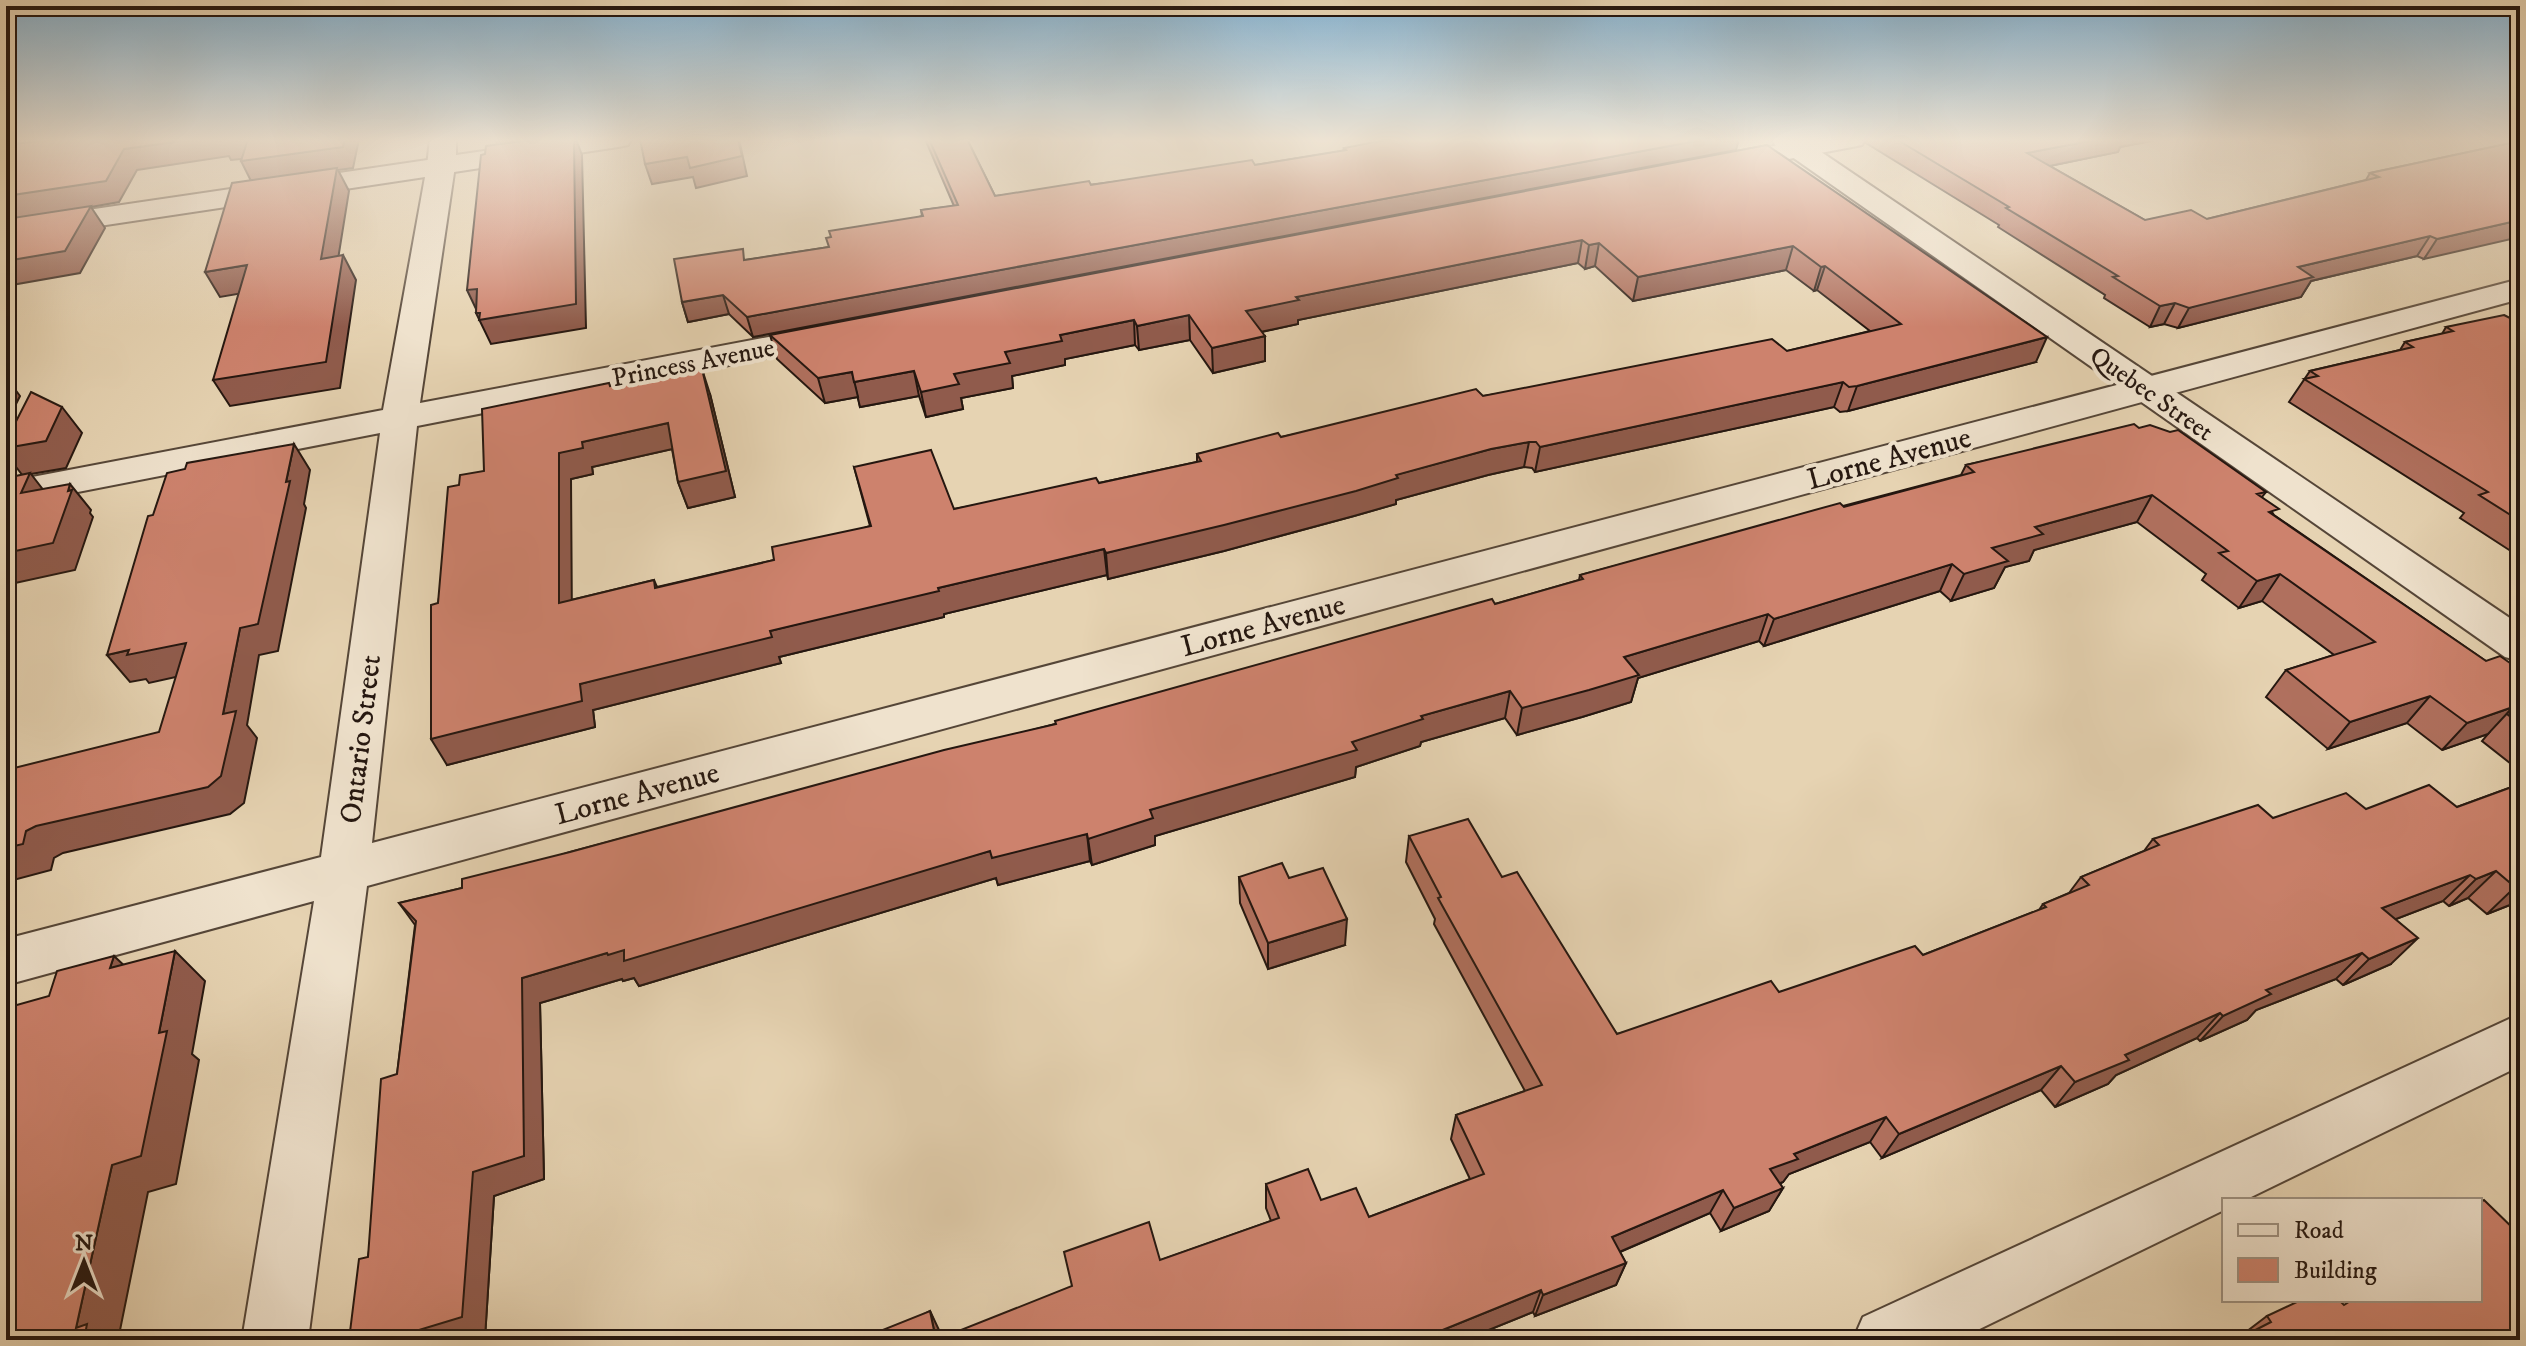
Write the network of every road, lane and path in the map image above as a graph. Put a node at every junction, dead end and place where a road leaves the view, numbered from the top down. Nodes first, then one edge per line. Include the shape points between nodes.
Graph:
1 (167, 202) edge
2 (434, 202) edge
3 (1875, 202) edge
4 (6, 231) edge
5 (2520, 289) edge
6 (2458, 305) junction
7 (2495, 325) edge
8 (867, 329) edge
9 (2145, 389) junction
10 (400, 418) junction
11 (6, 494) edge
12 (2520, 646) edge
13 (344, 871) junction
14 (6, 962) edge
15 (2520, 1039) edge
16 (275, 1340) edge
17 (1886, 1340) edge

1 - 4 street
2 - 10 street, Ontario Street
3 - 9 street, Quebec Street
5 - 6 street, Lorne Avenue
6 - 7 street
6 - 9 street, Lorne Avenue
8 - 10 street, Princess Avenue
9 - 12 street, Quebec Street
9 - 13 street, Lorne Avenue
10 - 11 street, Princess Avenue
10 - 13 street, Ontario Street
13 - 14 street, Lorne Avenue
13 - 16 street, Ontario Street
15 - 17 street

